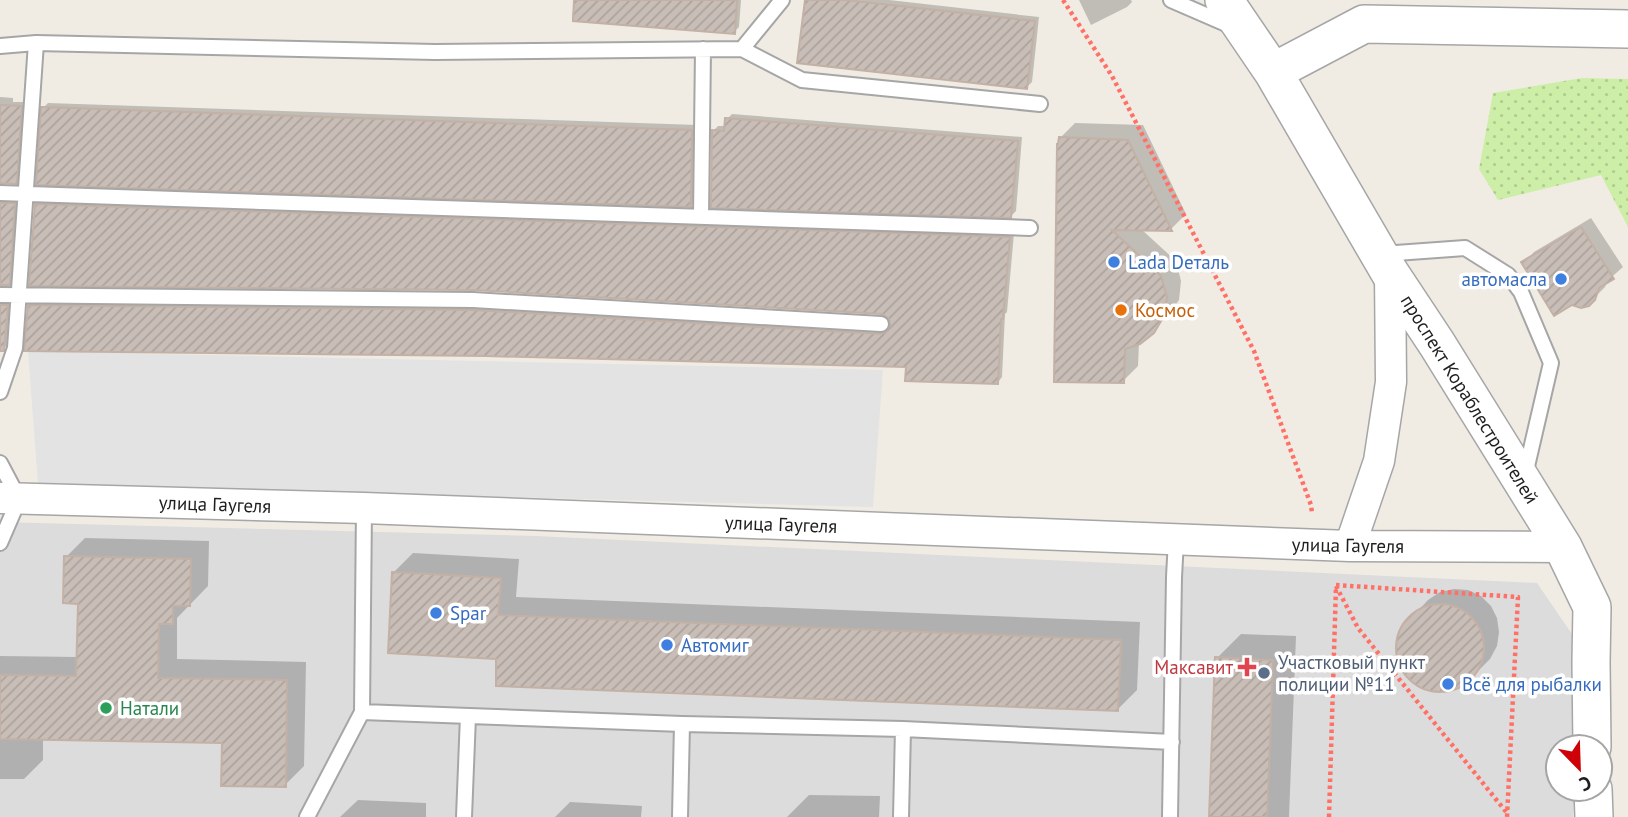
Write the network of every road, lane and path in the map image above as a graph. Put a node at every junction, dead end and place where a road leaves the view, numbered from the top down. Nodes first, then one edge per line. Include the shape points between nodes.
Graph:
1 (782, 0) edge
2 (1063, 0) edge
3 (1171, 0) edge
4 (1224, 0) edge
5 (1628, 29) edge
6 (1247, 33) junction
7 (36, 43) junction
8 (0, 46) edge
9 (742, 48) junction
10 (703, 49) junction
11 (1273, 72) junction
12 (1040, 104) dead end
13 (0, 193) edge
14 (25, 194) junction
15 (701, 217) junction
16 (1030, 228) dead end
17 (1384, 263) junction
18 (0, 295) edge
19 (20, 295) junction
20 (881, 324) dead end
21 (0, 392) edge
22 (0, 463) edge
23 (1523, 483) junction
24 (10, 498) edge
25 (364, 509) junction
26 (1176, 540) junction
27 (0, 543) edge
28 (1315, 545) junction
29 (1350, 546) junction
30 (1563, 547) junction
31 (1336, 585) junction
32 (362, 712) junction
33 (468, 716) junction
34 (682, 724) junction
35 (903, 729) junction
36 (1592, 733) edge
37 (1172, 742) junction
38 (1507, 815) edge
39 (307, 817) edge
40 (464, 817) edge
41 (680, 817) edge
42 (901, 817) edge
43 (1170, 817) edge
44 (1329, 817) edge

1 - 9 lane
2 - 28 path via 1112,76 1254,351 1311,505
3 - 6 lane
4 - 6 street, проспект Кораблестроителей
5 - 11 street via 1364,24
6 - 11 street, проспект Кораблестроителей
7 - 8 lane
7 - 10 lane via 435,52
7 - 14 lane
9 - 10 lane
9 - 12 lane via 802,80
10 - 15 lane
11 - 17 street, проспект Кораблестроителей
13 - 14 lane
14 - 15 lane
14 - 19 lane
15 - 16 lane
17 - 23 street, проспект Кораблестроителей
17 - 23 lane via 1465,248 1508,275 1521,292 1550,363
17 - 29 street via 1391,382 1379,461
18 - 19 lane
19 - 20 lane via 473,300
19 - 21 lane via 15,348
22 - 24 lane
23 - 30 street, проспект Кораблестроителей
24 - 25 street, улица Гаугеля
24 - 27 lane
25 - 26 street, улица Гаугеля
25 - 32 lane
26 - 28 street, улица Гаугеля
26 - 37 lane
28 - 29 street, улица Гаугеля
29 - 30 street, улица Гаугеля
30 - 36 street, проспект Кораблестроителей via 1592,607
31 - 38 path via 1358,628
31 - 38 path via 1518,597
31 - 44 path
32 - 33 lane
32 - 39 lane
33 - 34 lane
33 - 40 lane
34 - 35 lane
34 - 41 lane
35 - 37 lane
35 - 42 lane
37 - 43 lane

